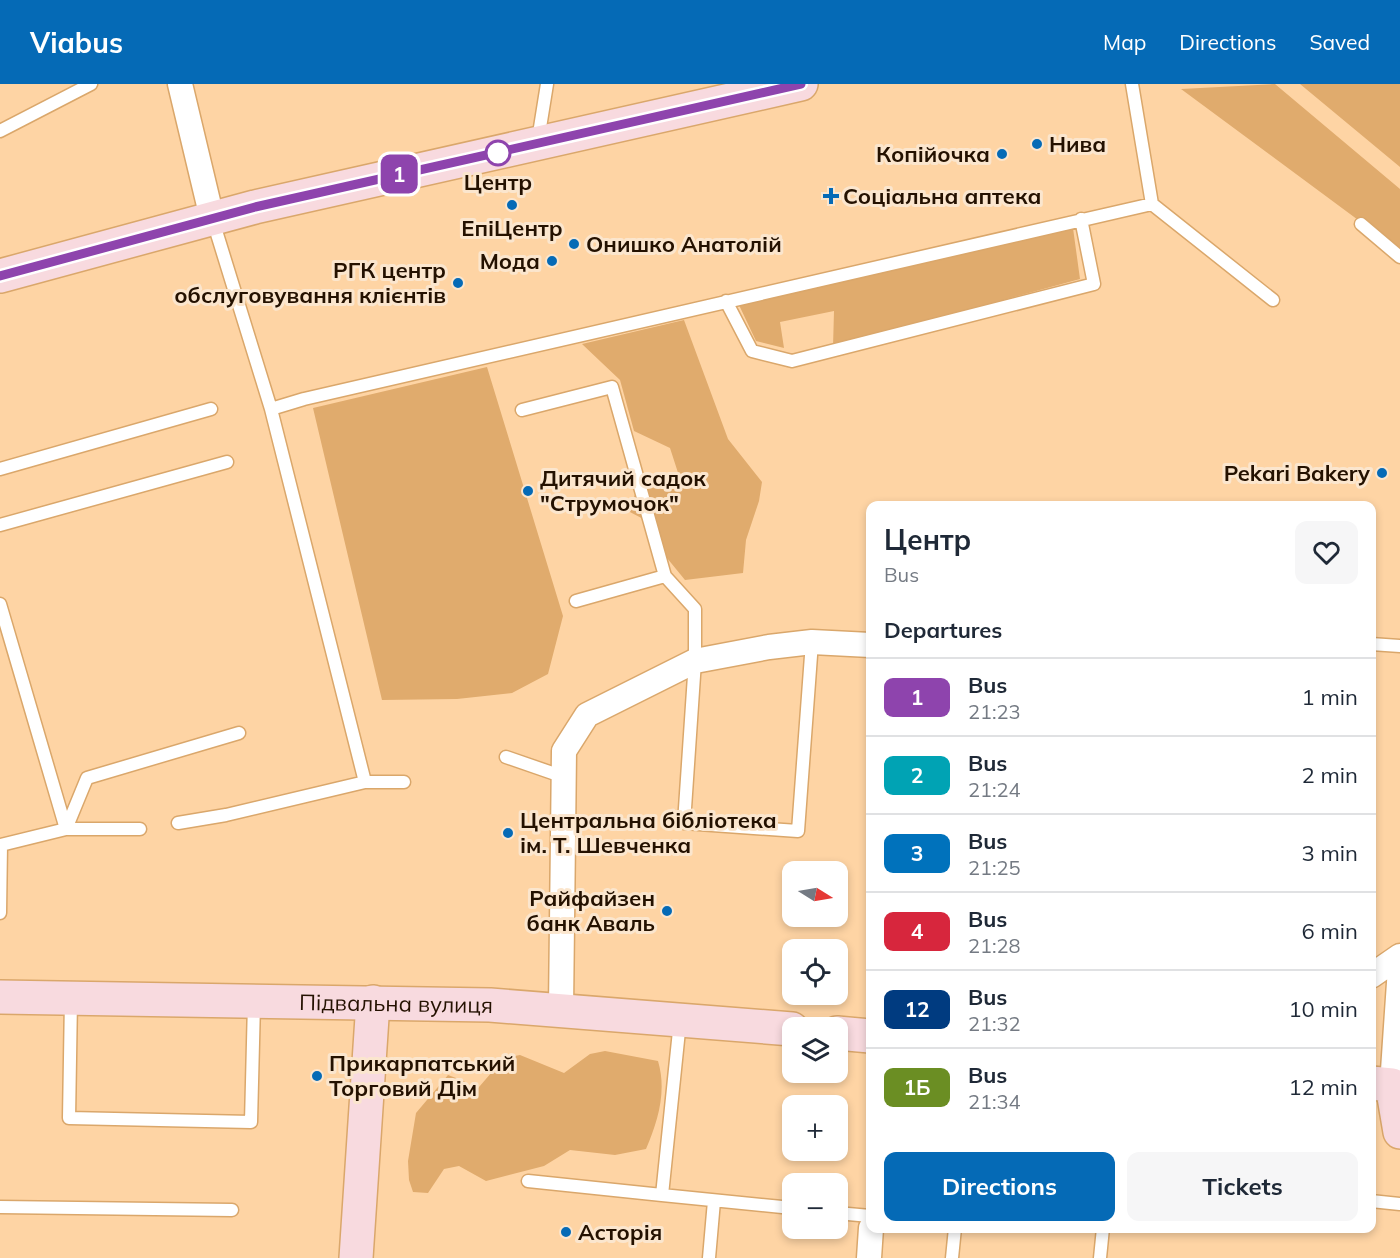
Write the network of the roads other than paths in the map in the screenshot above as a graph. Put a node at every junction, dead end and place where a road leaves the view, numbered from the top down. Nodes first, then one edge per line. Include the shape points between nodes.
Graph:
1 (92, 84) edge
2 (180, 84) edge
3 (547, 84) edge
4 (801, 84) edge
5 (1132, 84) edge
6 (0, 131) edge
7 (537, 144) junction
8 (1152, 204) junction
9 (212, 218) junction
10 (1081, 219) junction
11 (1361, 224) dead end
12 (1400, 257) edge
13 (0, 276) edge
14 (1273, 300) dead end
15 (726, 301) junction
16 (211, 409) dead end
17 (271, 409) junction
18 (522, 410) dead end
19 (227, 462) dead end
20 (0, 469) edge
21 (0, 525) edge
22 (665, 576) junction
23 (576, 601) dead end
24 (0, 604) edge
25 (812, 642) junction
26 (1376, 644) edge
27 (866, 645) edge
28 (1400, 646) edge
29 (695, 661) junction
30 (239, 733) dead end
31 (506, 757) dead end
32 (564, 777) junction
33 (365, 782) junction
34 (404, 782) dead end
35 (178, 824) dead end
36 (66, 829) junction
37 (140, 829) dead end
38 (0, 913) edge
39 (1400, 956) edge
40 (1400, 968) edge
41 (1376, 973) edge
42 (0, 997) edge
43 (71, 998) junction
44 (254, 1000) junction
45 (373, 1002) junction
46 (561, 1009) junction
47 (680, 1019) junction
48 (782, 1028) edge
49 (848, 1034) edge
50 (866, 1036) edge
51 (1381, 1084) edge
52 (1400, 1132) edge
53 (528, 1180) dead end
54 (662, 1195) junction
55 (714, 1201) junction
56 (1376, 1202) edge
57 (1400, 1204) edge
58 (0, 1207) edge
59 (782, 1207) edge
60 (232, 1209) dead end
61 (848, 1214) edge
62 (866, 1216) edge
63 (871, 1233) edge
64 (954, 1233) edge
65 (1102, 1233) edge
66 (356, 1258) edge
67 (709, 1258) edge
68 (869, 1258) edge
69 (952, 1258) edge
70 (1100, 1258) edge

1 - 6 lane
2 - 9 street
3 - 7 lane
4 - 7 main road
5 - 8 lane
7 - 9 main road
8 - 10 lane
8 - 14 lane
9 - 13 main road
9 - 17 lane
10 - 15 lane
10 - 15 lane via 1094,284 792,361 752,351
11 - 12 lane
15 - 17 lane
16 - 20 lane
17 - 33 lane
18 - 22 lane via 612,387
19 - 21 lane
22 - 23 lane
22 - 29 lane via 695,609
24 - 36 lane
25 - 27 street
25 - 29 street
25 - 29 lane via 798,831 684,823
26 - 28 lane
29 - 32 street via 587,715 564,751
30 - 36 lane via 87,778
31 - 32 lane
32 - 46 street
33 - 34 lane
33 - 35 lane
36 - 37 lane
36 - 38 lane via 1,844
39 - 41 street
40 - 51 street
42 - 43 main road, Підвальна вулиця
43 - 44 main road, Підвальна вулиця
43 - 44 lane via 69,1118 251,1122
44 - 45 main road, Підвальна вулиця
45 - 46 main road, Підвальна вулиця
45 - 66 main road
46 - 47 main road, Підвальна вулиця
47 - 48 main road, Підвальна вулиця
47 - 54 lane
49 - 50 main road
51 - 52 main road
53 - 54 lane
54 - 55 lane
55 - 59 lane
55 - 67 lane
56 - 57 lane
58 - 60 lane
61 - 62 lane
63 - 68 street
64 - 69 lane
65 - 70 lane

